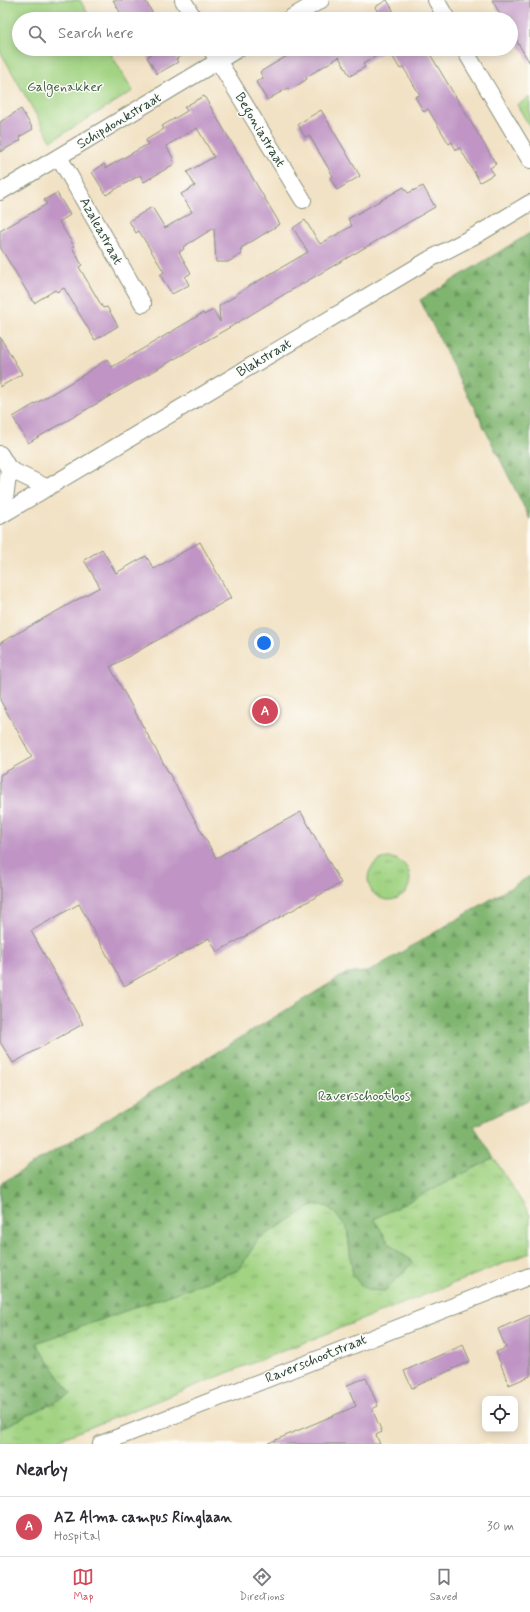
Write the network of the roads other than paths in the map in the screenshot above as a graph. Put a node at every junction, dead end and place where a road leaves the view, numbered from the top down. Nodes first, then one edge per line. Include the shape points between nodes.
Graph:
1 (183, 0) edge
2 (321, 0) edge
3 (436, 0) edge
4 (190, 12) edge
5 (301, 12) edge
6 (443, 12) edge
7 (213, 56) edge
8 (216, 56) edge
9 (468, 56) edge
10 (60, 157) junction
11 (530, 160) edge
12 (0, 192) edge
13 (303, 200) dead end
14 (530, 203) edge
15 (143, 304) dead end
16 (0, 454) edge
17 (9, 469) junction
18 (48, 488) junction
19 (2, 515) edge
20 (530, 1276) edge
21 (101, 1444) edge

1 - 4 street
2 - 5 street
3 - 6 street
7 - 10 street, Schipdonkstraat
8 - 13 street, Begoniastraat
9 - 11 street
10 - 12 street, Schipdonkstraat
10 - 15 street, Azaleastraat
14 - 18 street, Blakstraat via 423,263
16 - 17 street
17 - 18 street
17 - 19 street
18 - 19 street, Blakstraat
20 - 21 street, Raverschootstraat

